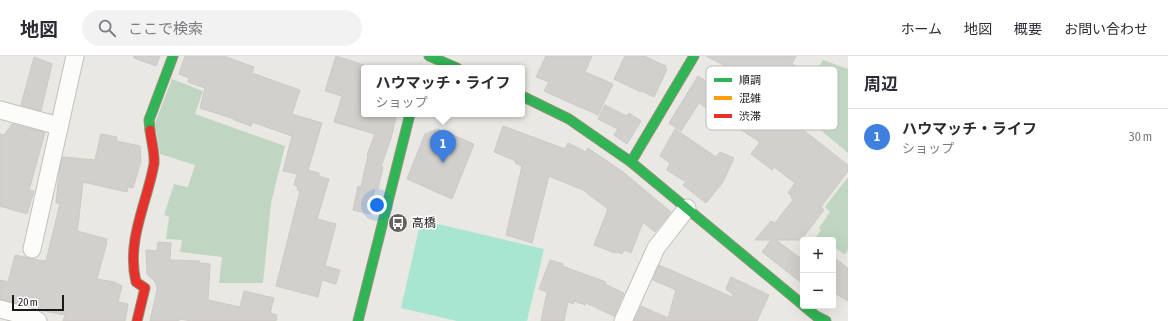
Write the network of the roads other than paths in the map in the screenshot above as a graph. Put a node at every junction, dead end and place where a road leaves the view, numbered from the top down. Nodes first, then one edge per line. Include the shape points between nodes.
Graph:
1 (75, 56) edge
2 (173, 56) edge
3 (694, 56) edge
4 (426, 58) edge
5 (448, 65) edge
6 (525, 97) edge
7 (0, 110) edge
8 (409, 117) edge
9 (59, 126) junction
10 (631, 162) junction
11 (687, 208) junction
12 (32, 249) dead end
13 (800, 303) edge
14 (0, 309) edge
15 (807, 309) edge
16 (38, 321) edge
17 (137, 321) edge
18 (358, 321) edge
19 (623, 321) edge
20 (826, 321) edge

1 - 9 street
2 - 17 street via 150,120 154,162 134,238 134,274 136,282 145,288
3 - 10 street
4 - 5 street
6 - 10 street via 569,119
7 - 9 street
8 - 18 street
9 - 12 street
10 - 11 street
11 - 13 street
11 - 19 street via 656,248
14 - 16 street
15 - 20 street

